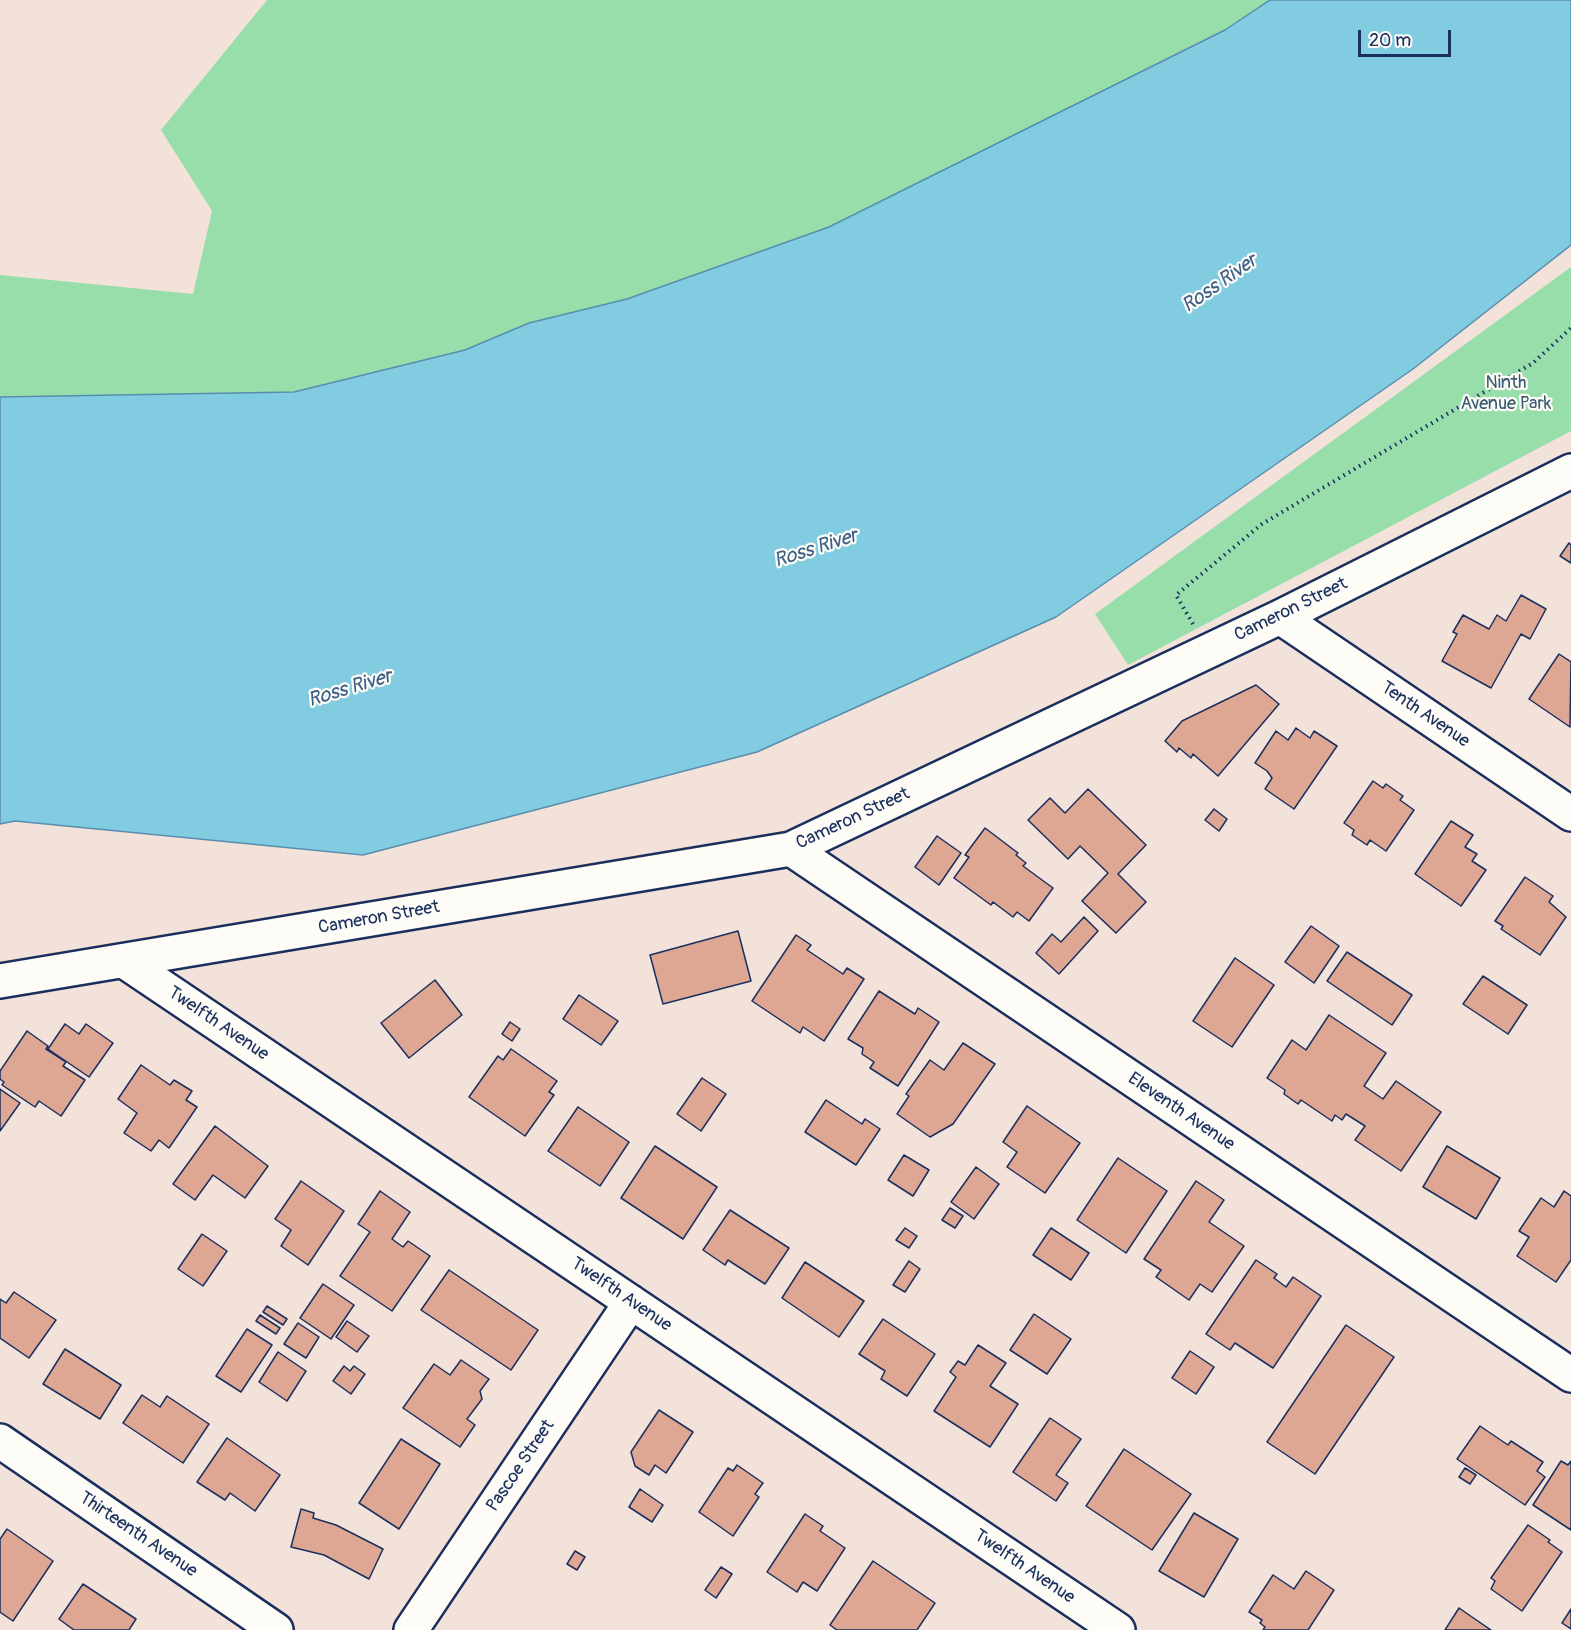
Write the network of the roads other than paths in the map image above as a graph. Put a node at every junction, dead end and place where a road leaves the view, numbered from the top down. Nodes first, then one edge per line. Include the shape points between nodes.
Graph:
1 (1571, 471) edge
2 (1280, 617) junction
3 (1571, 814) edge
4 (791, 849) junction
5 (124, 961) junction
6 (0, 981) edge
7 (631, 1302) junction
8 (1571, 1375) edge
9 (0, 1441) edge
10 (276, 1630) edge
11 (411, 1630) edge
12 (1118, 1630) edge

1 - 2 street, Cameron Street
2 - 3 street, Tenth Avenue
2 - 4 street, Cameron Street
4 - 5 street, Cameron Street
4 - 8 street, Eleventh Avenue
5 - 6 street, Cameron Street
5 - 7 street, Twelfth Avenue
7 - 11 street, Pascoe Street
7 - 12 street, Twelfth Avenue
9 - 10 street, Thirteenth Avenue

